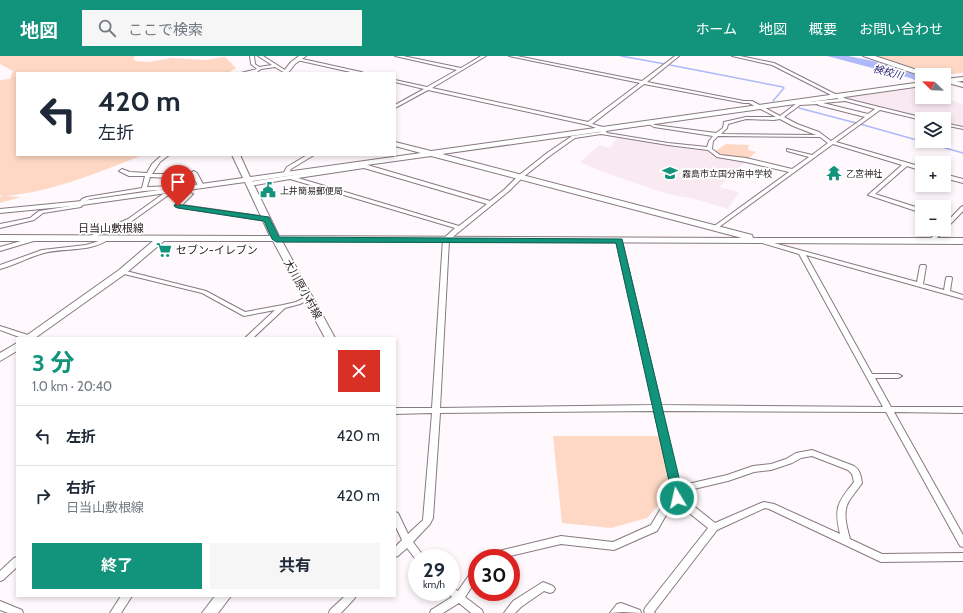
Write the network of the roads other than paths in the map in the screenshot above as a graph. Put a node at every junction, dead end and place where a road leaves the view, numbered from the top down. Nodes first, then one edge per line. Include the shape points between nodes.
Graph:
1 (252, 56) edge
2 (260, 56) edge
3 (397, 56) edge
4 (484, 56) edge
5 (511, 56) edge
6 (677, 56) edge
7 (734, 56) edge
8 (867, 56) edge
9 (301, 57) edge
10 (275, 66) junction
11 (260, 68) junction
12 (461, 69) junction
13 (915, 71) edge
14 (250, 72) edge
15 (285, 72) edge
16 (357, 72) edge
17 (963, 79) edge
18 (951, 80) edge
19 (396, 81) edge
20 (951, 82) edge
21 (644, 83) junction
22 (915, 85) edge
23 (963, 85) edge
24 (428, 88) junction
25 (836, 97) junction
26 (845, 100) junction
27 (816, 103) junction
28 (396, 106) edge
29 (760, 108) junction
30 (878, 109) junction
31 (868, 116) junction
32 (915, 117) edge
33 (780, 118) junction
34 (650, 123) junction
35 (589, 124) junction
36 (951, 125) edge
37 (963, 128) edge
38 (604, 131) junction
39 (717, 135) junction
40 (820, 136) junction
41 (830, 142) junction
42 (396, 144) edge
43 (709, 149) junction
44 (789, 150) dead end
45 (431, 153) junction
46 (164, 156) edge
47 (236, 156) edge
48 (309, 156) edge
49 (812, 156) junction
50 (905, 165) junction
51 (915, 168) edge
52 (122, 171) dead end
53 (792, 171) junction
54 (149, 174) junction
55 (288, 176) junction
56 (520, 177) junction
57 (951, 178) edge
58 (963, 181) edge
59 (248, 182) junction
60 (201, 186) junction
61 (144, 189) junction
62 (173, 192) junction
63 (82, 203) junction
64 (492, 203) junction
65 (963, 208) edge
66 (915, 209) edge
67 (0, 211) edge
68 (266, 219) junction
69 (951, 220) edge
70 (0, 226) edge
71 (460, 228) junction
72 (715, 228) junction
73 (936, 236) edge
74 (0, 238) edge
75 (90, 238) junction
76 (107, 238) junction
77 (35, 239) junction
78 (161, 239) junction
79 (276, 239) junction
80 (446, 239) junction
81 (619, 240) junction
82 (932, 240) junction
83 (761, 241) junction
84 (962, 241) edge
85 (0, 249) edge
86 (802, 254) junction
87 (0, 266) edge
88 (923, 266) dead end
89 (122, 272) junction
90 (949, 278) dead end
91 (920, 285) junction
92 (947, 292) junction
93 (963, 297) edge
94 (308, 298) junction
95 (283, 307) junction
96 (0, 328) edge
97 (26, 337) edge
98 (30, 337) edge
99 (250, 337) edge
100 (329, 337) edge
101 (16, 347) edge
102 (0, 358) edge
103 (870, 376) junction
104 (898, 376) dead end
105 (657, 408) junction
106 (436, 410) junction
107 (889, 410) junction
108 (963, 410) edge
109 (396, 411) edge
110 (676, 490) junction
111 (396, 517) edge
112 (714, 527) junction
113 (407, 541) junction
114 (846, 542) junction
115 (963, 543) edge
116 (413, 549) edge
117 (520, 550) edge
118 (396, 551) edge
119 (963, 557) edge
120 (16, 562) edge
121 (0, 577) edge
122 (468, 584) edge
123 (550, 589) dead end
124 (460, 596) edge
125 (126, 597) edge
126 (223, 597) edge
127 (350, 597) edge
128 (460, 599) edge
129 (454, 601) edge
130 (0, 605) edge
131 (18, 613) edge
132 (115, 613) edge
133 (209, 613) edge
134 (334, 613) edge
135 (435, 613) edge
136 (478, 613) edge
137 (509, 613) edge
138 (615, 613) edge
139 (636, 613) edge
140 (650, 613) edge

1 - 11 street via 253,64
2 - 10 street
3 - 12 street
4 - 12 street
5 - 21 street
6 - 21 street
7 - 25 street via 773,64
8 - 13 highway
9 - 15 main road
9 - 16 street
10 - 11 street
10 - 15 street
11 - 14 street
12 - 24 street
17 - 18 main road
19 - 24 street
20 - 23 highway
21 - 29 street via 750,102
21 - 35 street
22 - 25 main road
24 - 28 street
24 - 35 street
25 - 26 street
25 - 29 main road
26 - 27 street
26 - 30 street
27 - 31 street
27 - 33 street via 799,104
29 - 33 street
29 - 34 main road
30 - 31 street
30 - 32 street
31 - 41 street
33 - 39 street via 746,118 726,123 725,128
33 - 40 street
34 - 38 main road
34 - 39 street via 654,126
35 - 38 street
36 - 37 street
38 - 43 street
38 - 45 main road
38 - 56 street via 574,137
39 - 40 street
39 - 43 street via 711,141
40 - 41 street
41 - 49 street
41 - 50 street
42 - 45 main road
43 - 53 street via 719,156
44 - 49 street
45 - 55 main road
45 - 56 main road
46 - 54 street
47 - 59 main road
48 - 55 street via 289,168
49 - 53 street
50 - 51 street
50 - 66 street via 871,195
52 - 54 street via 129,174
53 - 72 street
54 - 60 street via 195,174
54 - 61 street
55 - 59 main road
55 - 64 street via 364,166
55 - 71 street
56 - 64 street
56 - 72 main road
57 - 58 street
59 - 60 main road
59 - 68 main road
60 - 62 main road
61 - 62 street via 175,187
61 - 63 street via 94,197
62 - 63 main road
62 - 68 street via 190,194 178,206
62 - 75 street via 165,194 130,220
63 - 67 main road
63 - 70 street via 79,206 41,212 32,219
64 - 71 street
65 - 69 street
68 - 79 main road
71 - 80 street
72 - 83 main road
73 - 82 street
74 - 77 main road, 日当山敷根線
75 - 76 main road, 日当山敷根線
75 - 77 main road, 日当山敷根線
76 - 78 main road, 日当山敷根線
76 - 87 street via 103,243 36,253
77 - 85 street
78 - 79 main road, 日当山敷根線
78 - 89 main road
79 - 80 main road, 日当山敷根線
79 - 94 main road, 大川原小村線
80 - 81 main road, 日当山敷根線
80 - 106 street
81 - 83 main road, 日当山敷根線
81 - 105 street
82 - 83 main road, 日当山敷根線
82 - 84 main road, 日当山敷根線
83 - 86 street
86 - 91 street
86 - 103 street
88 - 91 street
89 - 95 street via 204,292 243,314
89 - 98 main road
90 - 92 street
91 - 92 street
92 - 93 street
94 - 95 street
94 - 100 main road, 大川原小村線
95 - 99 street
96 - 97 street
101 - 102 main road
103 - 104 street
103 - 107 street
105 - 106 street
105 - 107 street
105 - 110 street
106 - 109 street
106 - 113 street via 428,518
107 - 108 street
107 - 115 street
110 - 112 street via 677,498
110 - 114 street via 789,461 812,452 851,468 857,476 858,483 840,508
110 - 117 street via 654,528 614,546 562,540
111 - 113 street
112 - 114 street via 764,505
112 - 140 street
113 - 116 street
113 - 118 street
114 - 119 street via 881,558
120 - 121 street
122 - 124 street
123 - 137 street via 543,586 517,604
125 - 132 street
126 - 133 main road
127 - 134 street
128 - 136 street
129 - 135 street
130 - 131 street
138 - 139 street via 621,606

